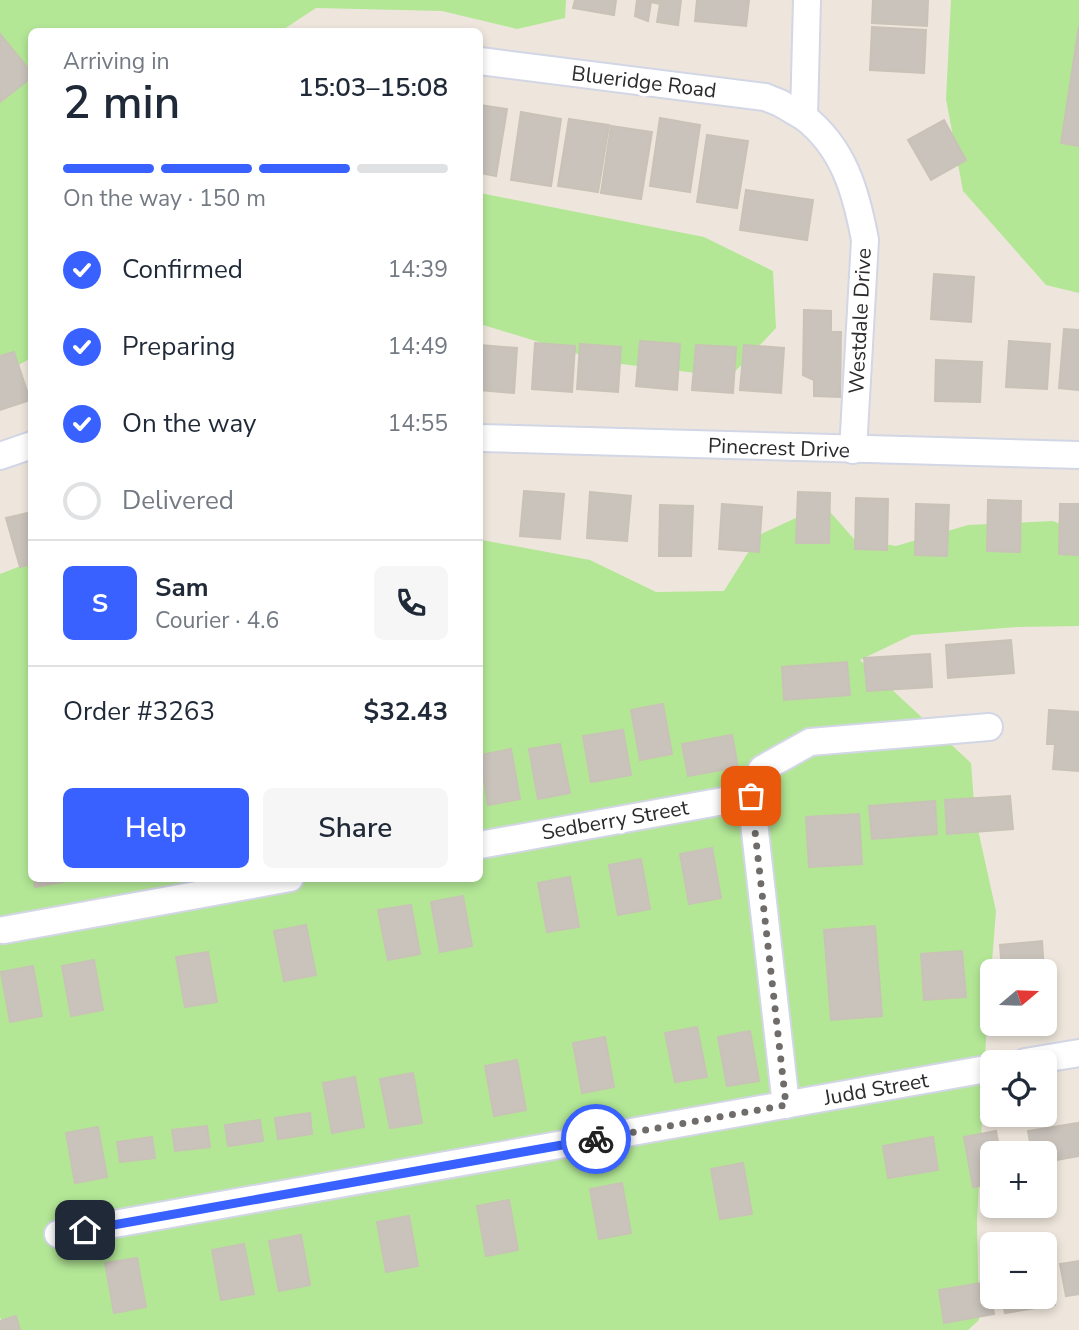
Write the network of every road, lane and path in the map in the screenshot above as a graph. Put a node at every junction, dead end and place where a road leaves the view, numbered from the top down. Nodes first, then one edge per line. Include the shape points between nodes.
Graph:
1 (807, 0) edge
2 (483, 61) edge
3 (804, 117) junction
4 (483, 438) edge
5 (28, 446) edge
6 (853, 450) junction
7 (1079, 455) edge
8 (0, 456) edge
9 (989, 727) dead end
10 (751, 796) junction
11 (483, 844) edge
12 (268, 882) edge
13 (4, 930) dead end
14 (1079, 1053) edge
15 (1057, 1057) edge
16 (980, 1070) edge
17 (786, 1105) junction
18 (58, 1234) dead end

1 - 3 street
2 - 3 street, Blueridge Road via 765,97
3 - 6 street, Westdale Drive via 827,138 844,164 865,240
4 - 6 street, Pinecrest Drive
5 - 8 street
6 - 7 street, Pinecrest Drive
9 - 10 street via 810,742 762,769
10 - 11 street, Sedberry Street
10 - 17 street
12 - 13 street
14 - 15 street
16 - 17 street, Judd Street
17 - 18 street, Judd Street

